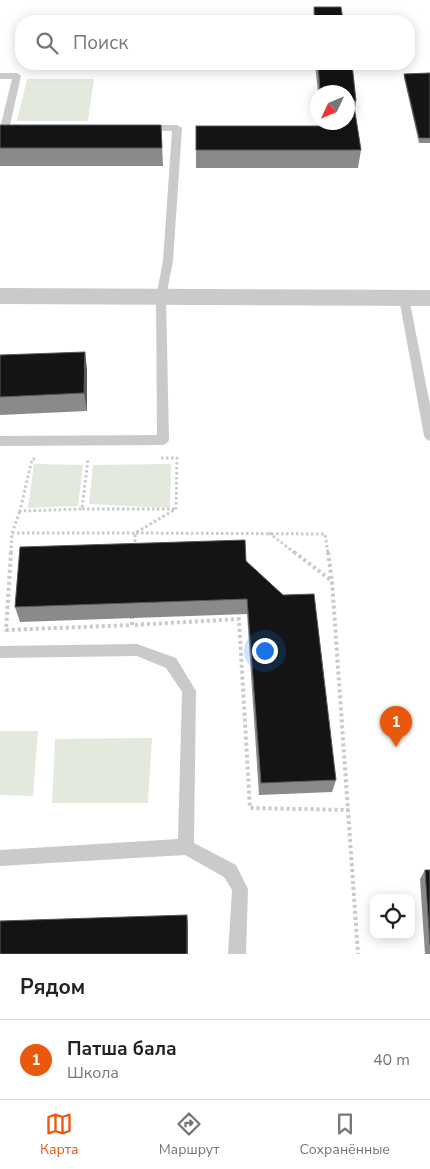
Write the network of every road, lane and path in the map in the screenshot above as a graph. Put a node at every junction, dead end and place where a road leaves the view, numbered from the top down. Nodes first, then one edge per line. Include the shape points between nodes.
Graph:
1 (0, 76) edge
2 (24, 128) edge
3 (138, 128) edge
4 (0, 296) edge
5 (161, 297) junction
6 (404, 298) junction
7 (430, 298) edge
8 (430, 436) edge
9 (0, 441) edge
10 (157, 458) dead end
11 (41, 459) dead end
12 (78, 459) dead end
13 (88, 459) junction
14 (98, 459) dead end
15 (82, 509) junction
16 (176, 509) junction
17 (20, 511) junction
18 (269, 532) junction
19 (12, 533) junction
20 (135, 533) junction
21 (134, 552) edge
22 (332, 581) junction
23 (132, 606) edge
24 (132, 625) junction
25 (0, 652) edge
26 (349, 810) junction
27 (186, 847) junction
28 (0, 858) edge
29 (237, 954) edge
30 (358, 954) edge

1 - 2 lane via 17,76 5,128
3 - 5 lane via 176,128 168,261
4 - 5 street
5 - 6 street
5 - 9 lane via 163,440
6 - 7 street
6 - 8 lane
10 - 16 path via 177,458
11 - 17 path via 32,460
12 - 13 path
13 - 14 path
13 - 15 path
15 - 16 path
15 - 17 path
16 - 20 path
17 - 19 path
18 - 20 path
18 - 22 path
18 - 22 path via 325,534
19 - 20 path
19 - 24 path via 6,630
20 - 21 path
22 - 26 path
23 - 24 path
24 - 26 path via 238,619 250,808
25 - 27 lane via 137,650 171,662 189,691
26 - 30 path
27 - 28 lane
27 - 29 lane via 230,870 240,889

